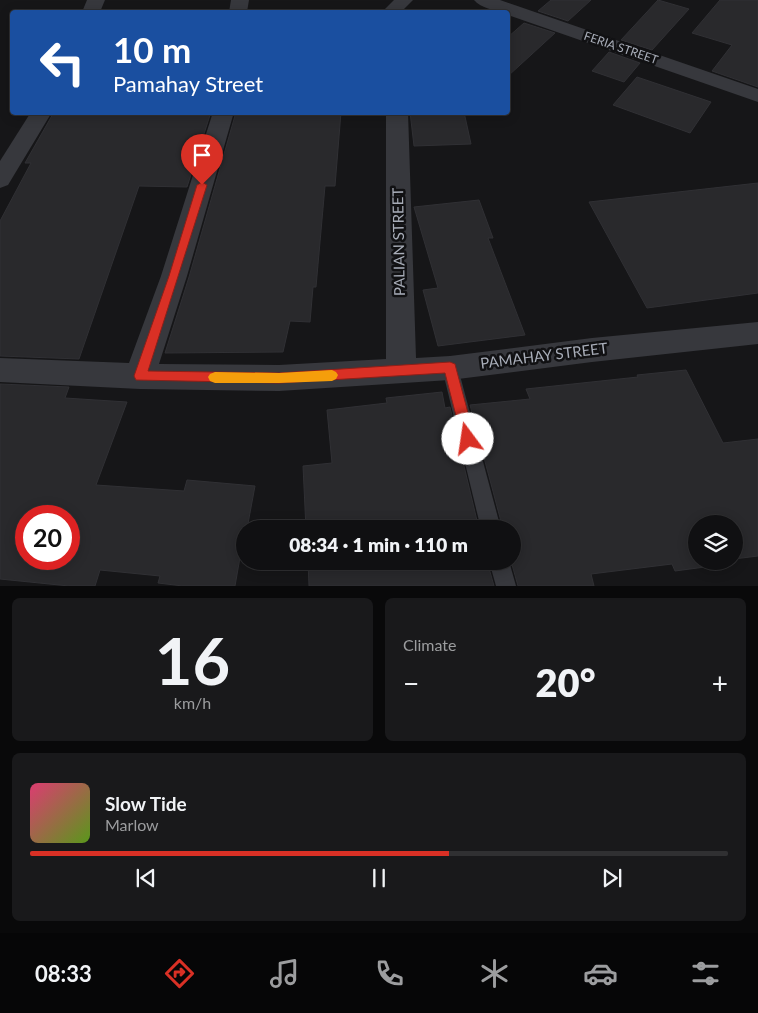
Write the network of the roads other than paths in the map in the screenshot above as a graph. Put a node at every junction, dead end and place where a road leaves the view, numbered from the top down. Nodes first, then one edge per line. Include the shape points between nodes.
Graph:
1 (404, 0) edge
2 (483, 0) edge
3 (393, 10) edge
4 (498, 10) edge
5 (510, 14) edge
6 (758, 96) edge
7 (40, 115) edge
8 (223, 115) edge
9 (397, 115) edge
10 (0, 180) edge
11 (758, 333) edge
12 (450, 368) junction
13 (0, 370) edge
14 (401, 372) junction
15 (140, 376) junction
16 (489, 520) edge
17 (502, 570) edge
18 (506, 586) edge

1 - 3 street
2 - 4 street, FERIA STREET
5 - 6 street, FERIA STREET
7 - 10 street
8 - 15 street
9 - 14 street, PALIAN STREET
11 - 12 street, PAMAHAY STREET
12 - 14 street, PAMAHAY STREET
12 - 16 lane
13 - 15 street, PAMAHAY STREET
14 - 15 street, PAMAHAY STREET via 279,378
17 - 18 lane

